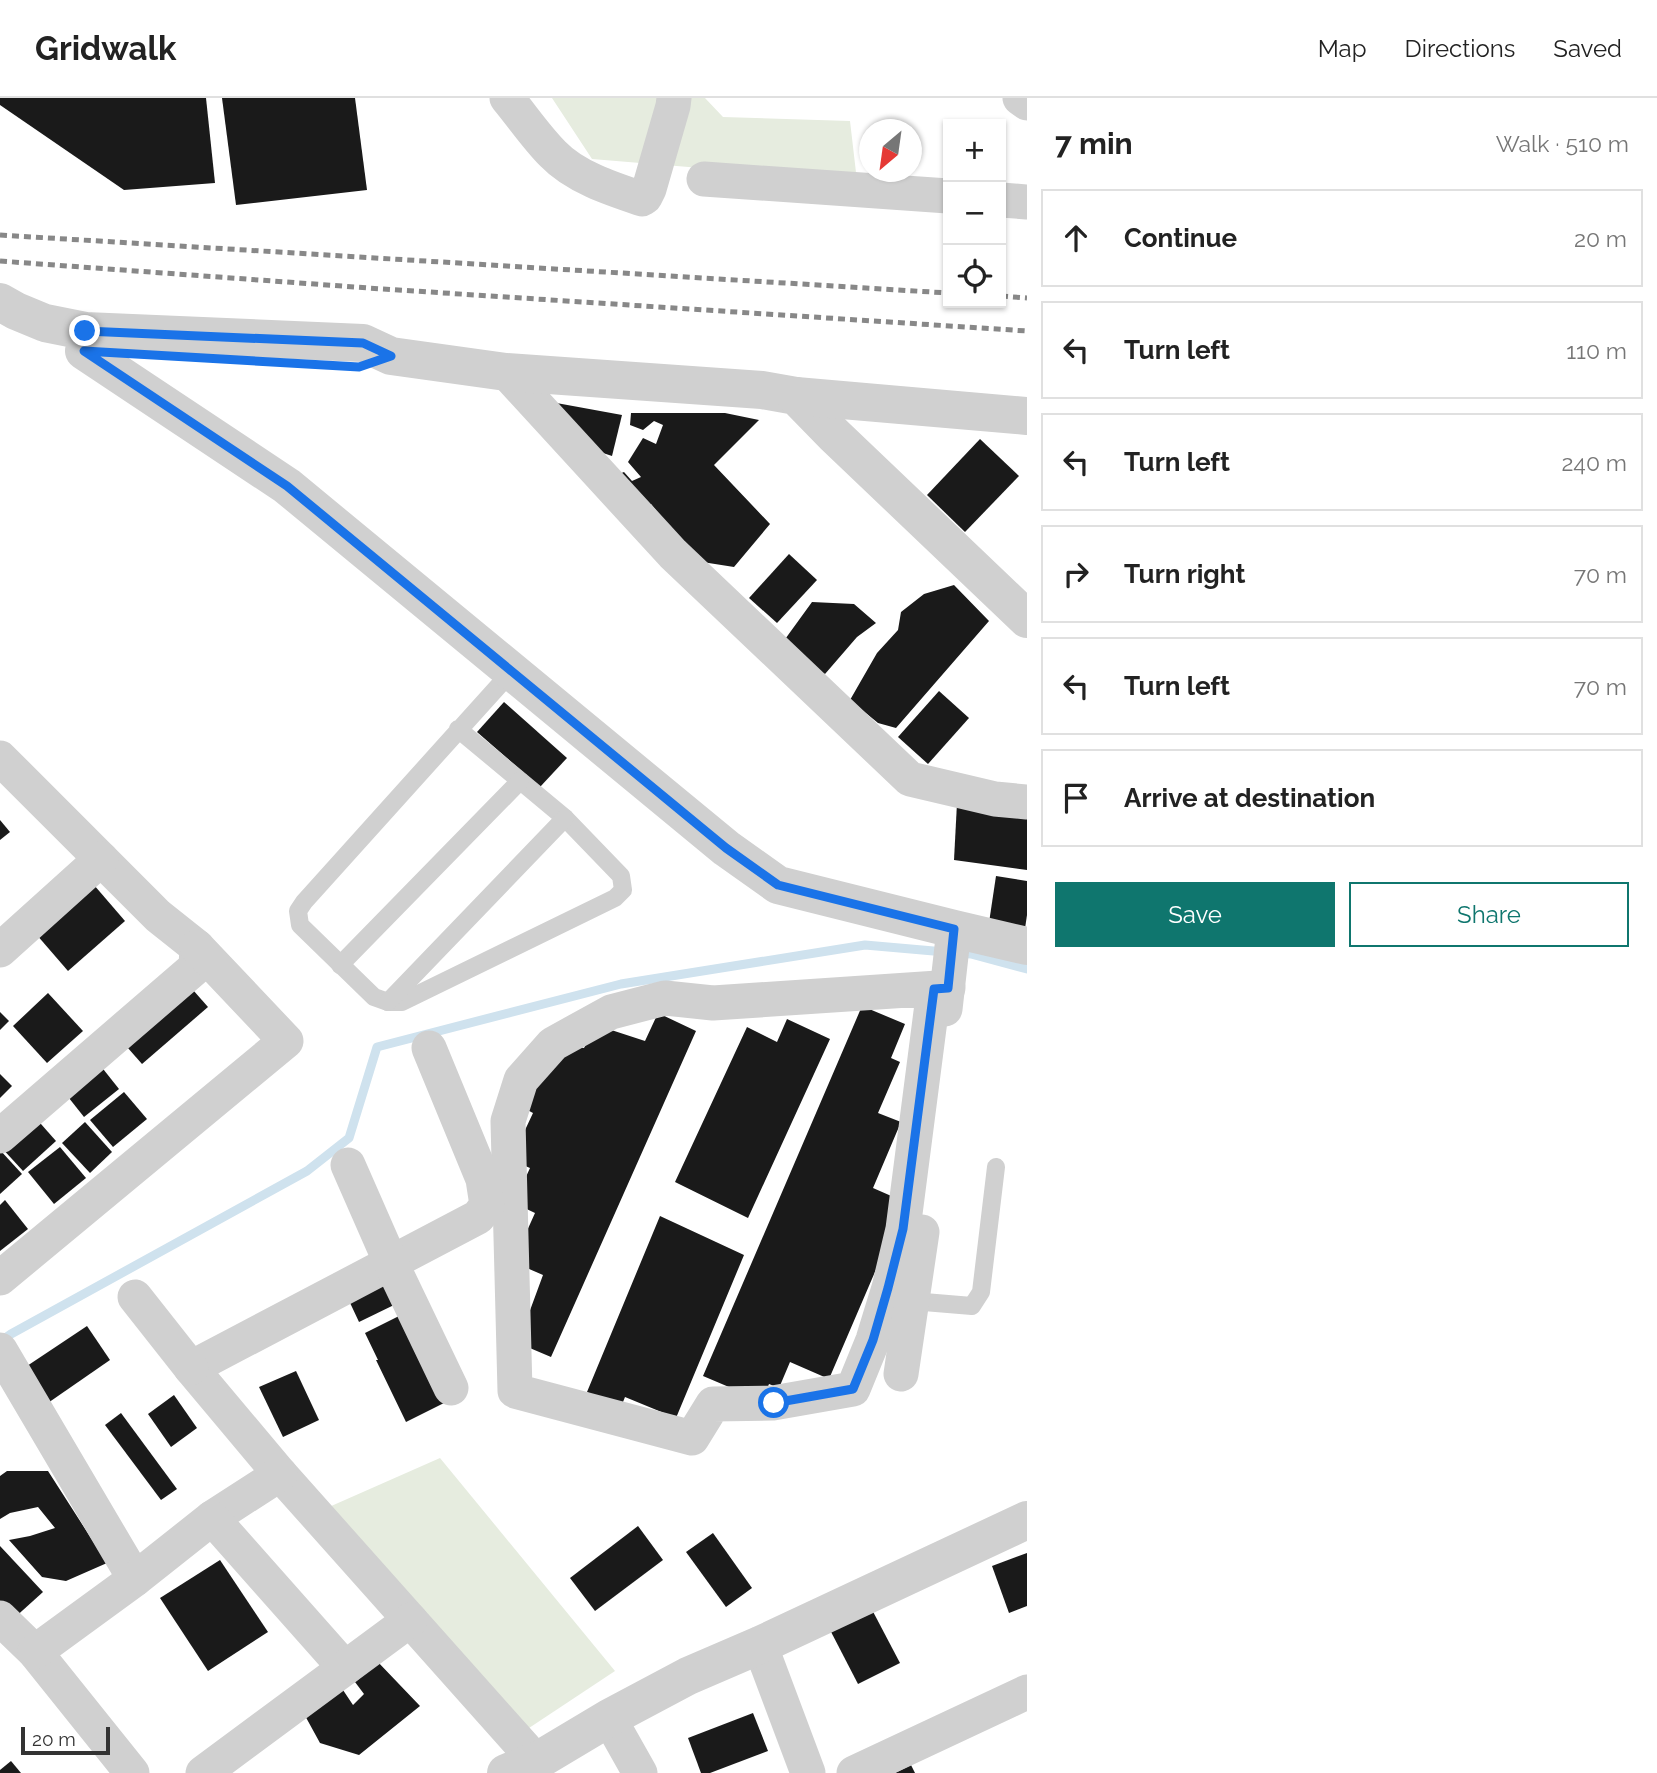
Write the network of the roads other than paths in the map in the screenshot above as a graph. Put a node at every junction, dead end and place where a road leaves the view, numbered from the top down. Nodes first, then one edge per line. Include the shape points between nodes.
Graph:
1 (507, 98) edge
2 (674, 98) edge
3 (1020, 98) edge
4 (1027, 103) edge
5 (704, 179) dead end
6 (943, 196) edge
7 (1006, 200) edge
8 (1027, 202) edge
9 (0, 302) edge
10 (0, 322) edge
11 (84, 351) junction
12 (391, 356) junction
13 (506, 372) junction
14 (796, 396) junction
15 (1027, 416) edge
16 (1027, 619) edge
17 (512, 671) junction
18 (458, 729) junction
19 (0, 758) edge
20 (520, 781) junction
21 (1027, 802) edge
22 (565, 818) junction
23 (102, 859) junction
24 (1027, 946) edge
25 (197, 947) junction
26 (0, 950) edge
27 (948, 960) junction
28 (340, 965) junction
29 (388, 1002) junction
30 (429, 1048) dead end
31 (0, 1136) edge
32 (348, 1166) dead end
33 (996, 1167) dead end
34 (909, 1248) junction
35 (390, 1264) junction
36 (0, 1278) edge
37 (135, 1297) dead end
38 (912, 1301) junction
39 (1, 1351) edge
40 (191, 1368) junction
41 (901, 1374) dead end
42 (451, 1388) dead end
43 (280, 1475) junction
44 (212, 1518) junction
45 (1027, 1520) edge
46 (135, 1580) junction
47 (0, 1618) edge
48 (410, 1620) junction
49 (760, 1645) junction
50 (35, 1652) junction
51 (345, 1668) junction
52 (1027, 1692) edge
53 (609, 1718) junction
54 (520, 1767) edge
55 (132, 1773) edge
56 (203, 1773) edge
57 (640, 1773) edge
58 (808, 1773) edge
59 (854, 1773) edge

1 - 2 street via 567,166 642,199 649,189
3 - 4 street
5 - 6 street
7 - 8 street
9 - 12 street via 45,323 85,331 363,343
10 - 11 street via 35,340
11 - 12 street via 359,367
11 - 17 street via 287,486
12 - 13 street
13 - 14 street
13 - 21 street via 673,554 910,779
14 - 15 street
14 - 16 street
17 - 18 lane
17 - 27 street via 726,848 778,885
18 - 20 lane
18 - 28 lane via 298,911 299,925
19 - 23 street
20 - 22 lane
20 - 28 lane
22 - 29 lane
22 - 29 lane via 621,876 623,890 615,898 402,1002
23 - 25 street via 158,916
23 - 26 street
24 - 27 street
25 - 31 street via 195,967
25 - 36 street via 286,1041
27 - 34 street
27 - 34 street via 713,1003 665,998 611,1012 553,1044 521,1080 508,1121 515,1391 692,1438 713,1404 774,1403 853,1389 888,1288
28 - 29 lane via 374,997
30 - 35 street via 483,1180 487,1205 478,1217
32 - 35 street
33 - 38 lane via 981,1292 972,1306
34 - 38 street
35 - 40 street
35 - 42 street
37 - 40 street
38 - 41 street
39 - 46 street
40 - 43 street
43 - 44 street
43 - 48 street
44 - 46 street
44 - 51 street
45 - 49 street
46 - 50 street
47 - 50 street
48 - 51 street
48 - 54 street
49 - 53 street
49 - 58 street
50 - 55 street
51 - 56 street
52 - 59 street
53 - 54 street
53 - 57 street

